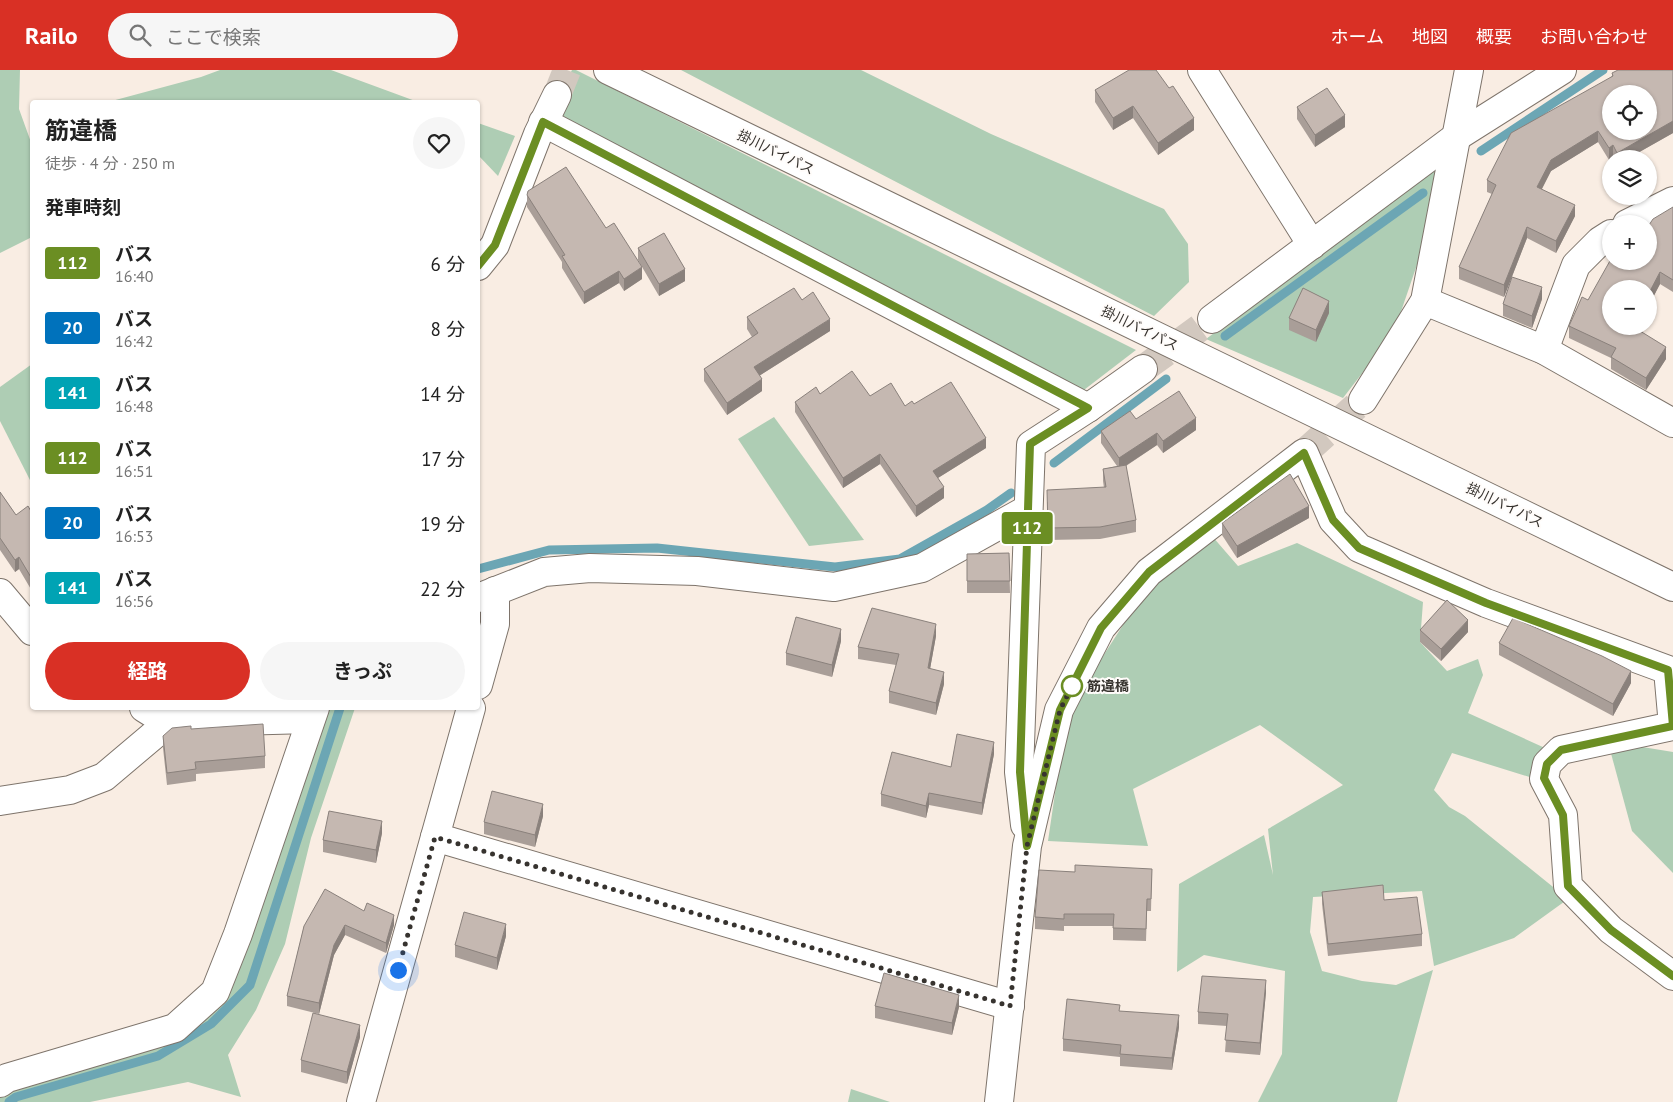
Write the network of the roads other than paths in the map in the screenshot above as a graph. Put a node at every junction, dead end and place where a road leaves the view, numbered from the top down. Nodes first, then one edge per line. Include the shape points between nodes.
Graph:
1 (608, 70) edge
2 (1202, 70) edge
3 (1469, 70) edge
4 (1562, 70) edge
5 (557, 95) tunnel mouth
6 (543, 122) junction
7 (1456, 137) junction
8 (1673, 201) edge
9 (1645, 215) edge
10 (1602, 240) edge
11 (1312, 245) junction
12 (480, 264) edge
13 (1425, 301) junction
14 (1212, 319) tunnel mouth
15 (1544, 350) junction
16 (1143, 369) tunnel mouth
17 (1363, 400) tunnel mouth
18 (1088, 408) junction
19 (1673, 423) edge
20 (1028, 509) junction
21 (1673, 587) edge
22 (0, 593) edge
23 (486, 594) edge
24 (30, 629) edge
25 (480, 677) edge
26 (147, 710) edge
27 (470, 710) edge
28 (312, 713) edge
29 (168, 723) junction
30 (0, 800) edge
31 (435, 837) junction
32 (1027, 846) junction
33 (1673, 976) edge
34 (1010, 1006) junction
35 (0, 1083) edge
36 (1006, 1098) edge
37 (361, 1102) edge

1 - 21 main road, 掛川バイパス
2 - 11 main road
3 - 7 main road
4 - 7 main road
5 - 6 main road
6 - 12 main road via 495,245
6 - 18 main road
7 - 11 main road
7 - 13 main road
8 - 9 main road
10 - 15 main road via 1576,265
11 - 14 main road
13 - 15 main road
13 - 17 main road
15 - 19 main road
16 - 18 main road
18 - 20 main road via 1030,444
20 - 23 main road via 922,568 834,587 697,571 590,568 544,572
20 - 32 main road via 1020,772
22 - 24 main road
23 - 25 main road via 494,624
26 - 29 main road
27 - 31 main road
28 - 29 main road
28 - 35 main road via 238,934 215,992 175,1028 50,1064
29 - 30 main road via 104,777 70,790
31 - 34 main road
31 - 37 main road
32 - 33 main road via 1060,710 1101,628 1149,572 1304,453 1333,520 1359,548 1486,603 1668,670 1673,726 1561,750 1547,764 1544,778 1563,815 1568,886 1611,930
32 - 34 main road
34 - 36 main road

